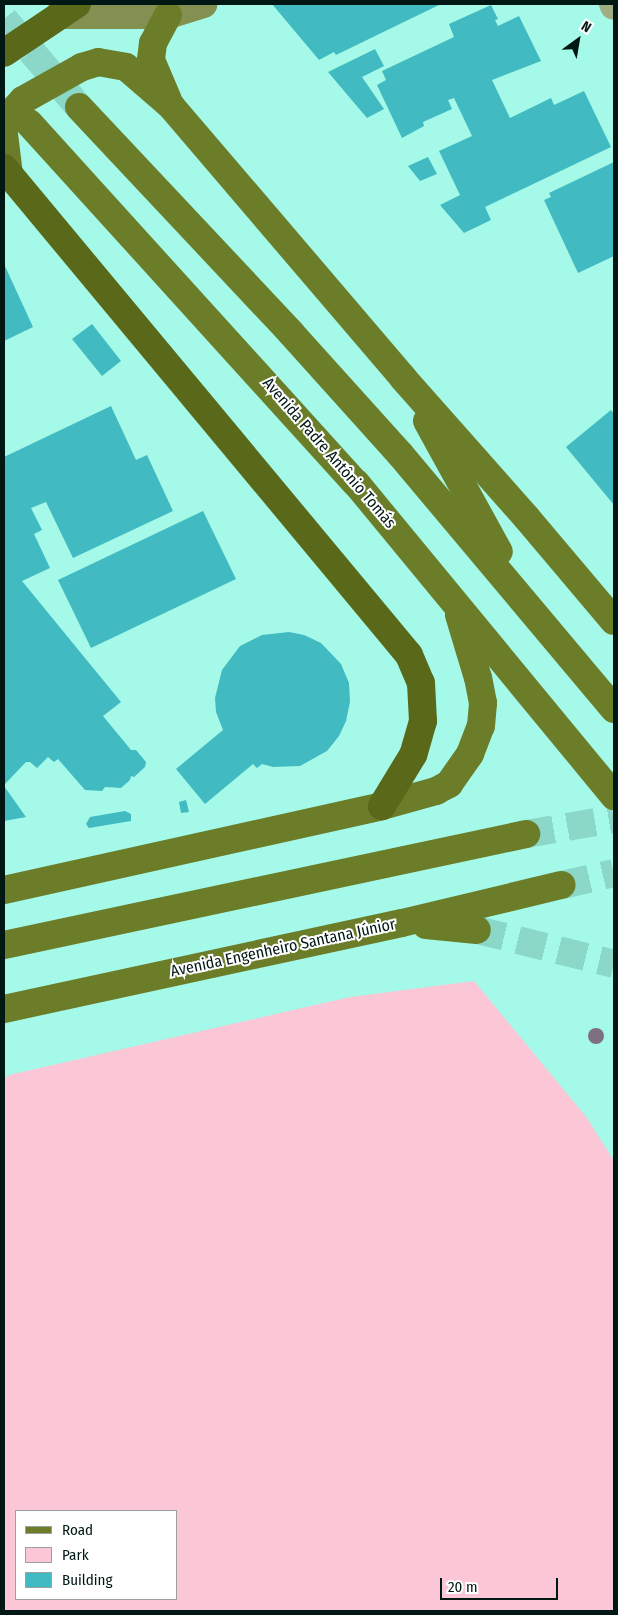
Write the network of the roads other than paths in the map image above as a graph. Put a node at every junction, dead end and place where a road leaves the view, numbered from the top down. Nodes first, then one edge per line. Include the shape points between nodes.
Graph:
1 (203, 4) edge
2 (68, 9) edge
3 (168, 15) junction
4 (4, 53) edge
5 (171, 106) junction
6 (79, 107) tunnel mouth
7 (16, 126) edge
8 (4, 134) edge
9 (7, 172) edge
10 (403, 378) junction
11 (454, 599) junction
12 (529, 606) junction
13 (614, 621) edge
14 (579, 665) junction
15 (614, 686) edge
16 (614, 709) edge
17 (614, 796) edge
18 (382, 806) junction
19 (526, 834) tunnel mouth
20 (562, 885) tunnel mouth
21 (4, 890) edge
22 (402, 923) junction
23 (477, 930) tunnel mouth
24 (4, 945) edge
25 (4, 1009) edge

1 - 3 main road
2 - 3 main road
2 - 4 highway
3 - 5 main road via 153,43 151,60
5 - 7 main road via 126,67 98,62 82,67 23,100 10,114
5 - 10 main road
6 - 12 main road via 400,454
7 - 11 main road, Avenida Padre Antônio Tomás via 344,468
8 - 9 main road
9 - 18 highway via 410,655 421,683 423,721 413,755
10 - 12 main road
10 - 13 main road
11 - 17 main road, Avenida Padre Antônio Tomás
11 - 18 main road via 478,678 483,703 481,726 470,754 449,784 436,791
12 - 14 main road
14 - 15 main road
14 - 16 main road
18 - 21 main road
19 - 24 main road
20 - 22 main road, Avenida Engenheiro Santana Júnior
22 - 23 main road
22 - 25 main road, Avenida Engenheiro Santana Júnior

